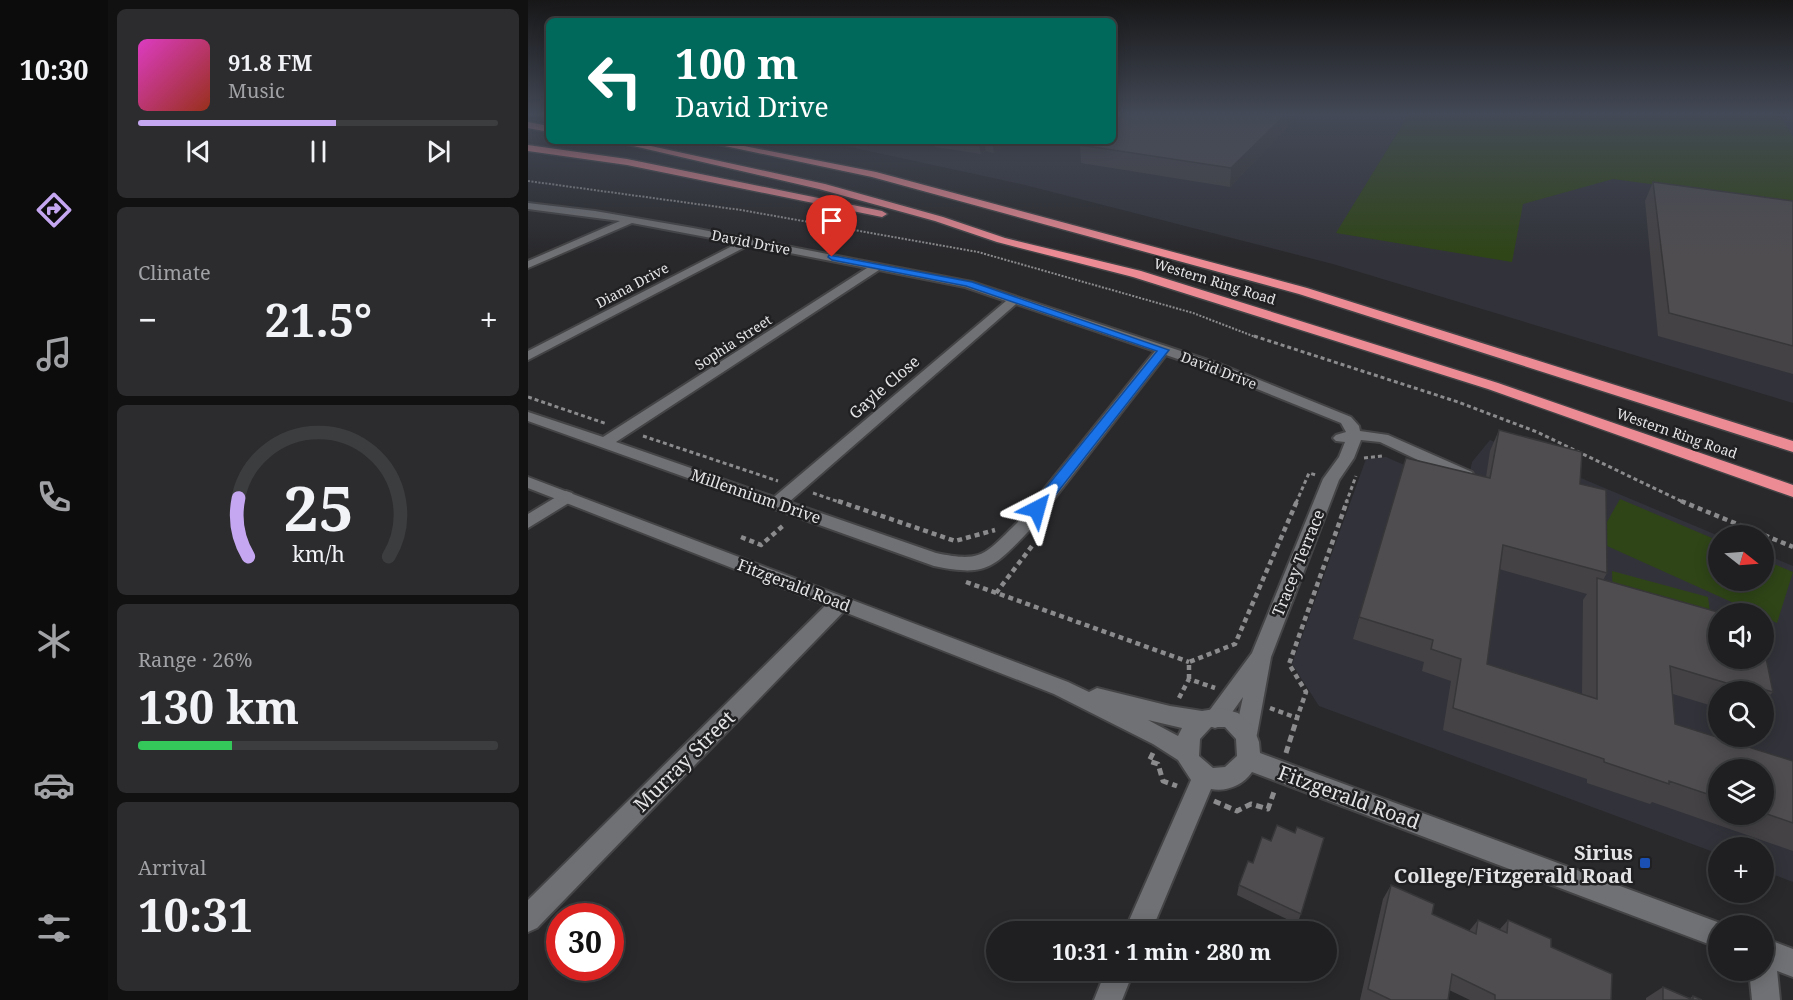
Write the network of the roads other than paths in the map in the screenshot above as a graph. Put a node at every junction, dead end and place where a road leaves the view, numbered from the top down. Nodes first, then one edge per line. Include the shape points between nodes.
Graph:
1 (542, 161) edge
2 (618, 161) edge
3 (706, 161) edge
4 (805, 161) edge
5 (711, 178) junction
6 (528, 206) edge
7 (631, 220) junction
8 (1001, 240) junction
9 (749, 241) junction
10 (528, 265) edge
11 (878, 266) junction
12 (1015, 299) junction
13 (1164, 350) junction
14 (528, 356) edge
15 (528, 416) edge
16 (1350, 438) junction
17 (604, 443) junction
18 (1793, 447) edge
19 (1466, 476) edge
20 (528, 482) edge
21 (1793, 491) edge
22 (566, 497) junction
23 (777, 503) junction
24 (528, 522) edge
25 (840, 603) junction
26 (1261, 657) junction
27 (1061, 688) junction
28 (1209, 720) junction
29 (1246, 734) junction
30 (1186, 753) junction
31 (1249, 760) junction
32 (1205, 775) junction
33 (528, 919) edge
34 (1142, 921) edge
35 (1708, 931) edge
36 (1774, 956) edge
37 (1793, 963) edge
38 (1116, 981) edge
39 (1764, 981) edge
40 (1108, 1000) edge
41 (1766, 1000) edge

1 - 5 highway
2 - 5 highway
3 - 8 highway, Western Ring Road via 821,186
4 - 18 highway, Western Ring Road via 873,174 1303,291
5 - 8 highway
6 - 7 street, David Drive
7 - 9 street, David Drive
7 - 10 street
8 - 21 highway, Western Ring Road via 1137,274 1291,321
9 - 11 street, David Drive
9 - 14 street, Diana Drive
11 - 12 street, David Drive via 955,281
11 - 17 street, Sophia Street
12 - 13 street, David Drive
12 - 23 street, Gayle Close
13 - 16 street, David Drive via 1311,407
13 - 23 street, Millennium Drive via 1023,527 986,562 957,564 934,559
15 - 17 street, Millennium Drive
16 - 19 street via 1398,445
16 - 26 street, Tracey Terrace via 1346,458 1333,474
17 - 23 street, Millennium Drive
20 - 22 street, Fitzgerald Road
22 - 24 street
22 - 25 street, Fitzgerald Road
25 - 27 street, Fitzgerald Road
25 - 33 street, Murray Street
26 - 28 street, Tracey Terrace
26 - 29 street, Tracey Terrace
27 - 28 street, Fitzgerald Road via 1170,716
27 - 30 street, Fitzgerald Road
28 - 29 street via 1233,722
28 - 30 street via 1195,726 1189,734
29 - 31 street via 1250,742
30 - 32 street
31 - 32 street via 1236,774 1226,778
31 - 35 street, Fitzgerald Road
32 - 34 street
36 - 37 street
38 - 40 street
39 - 41 street

